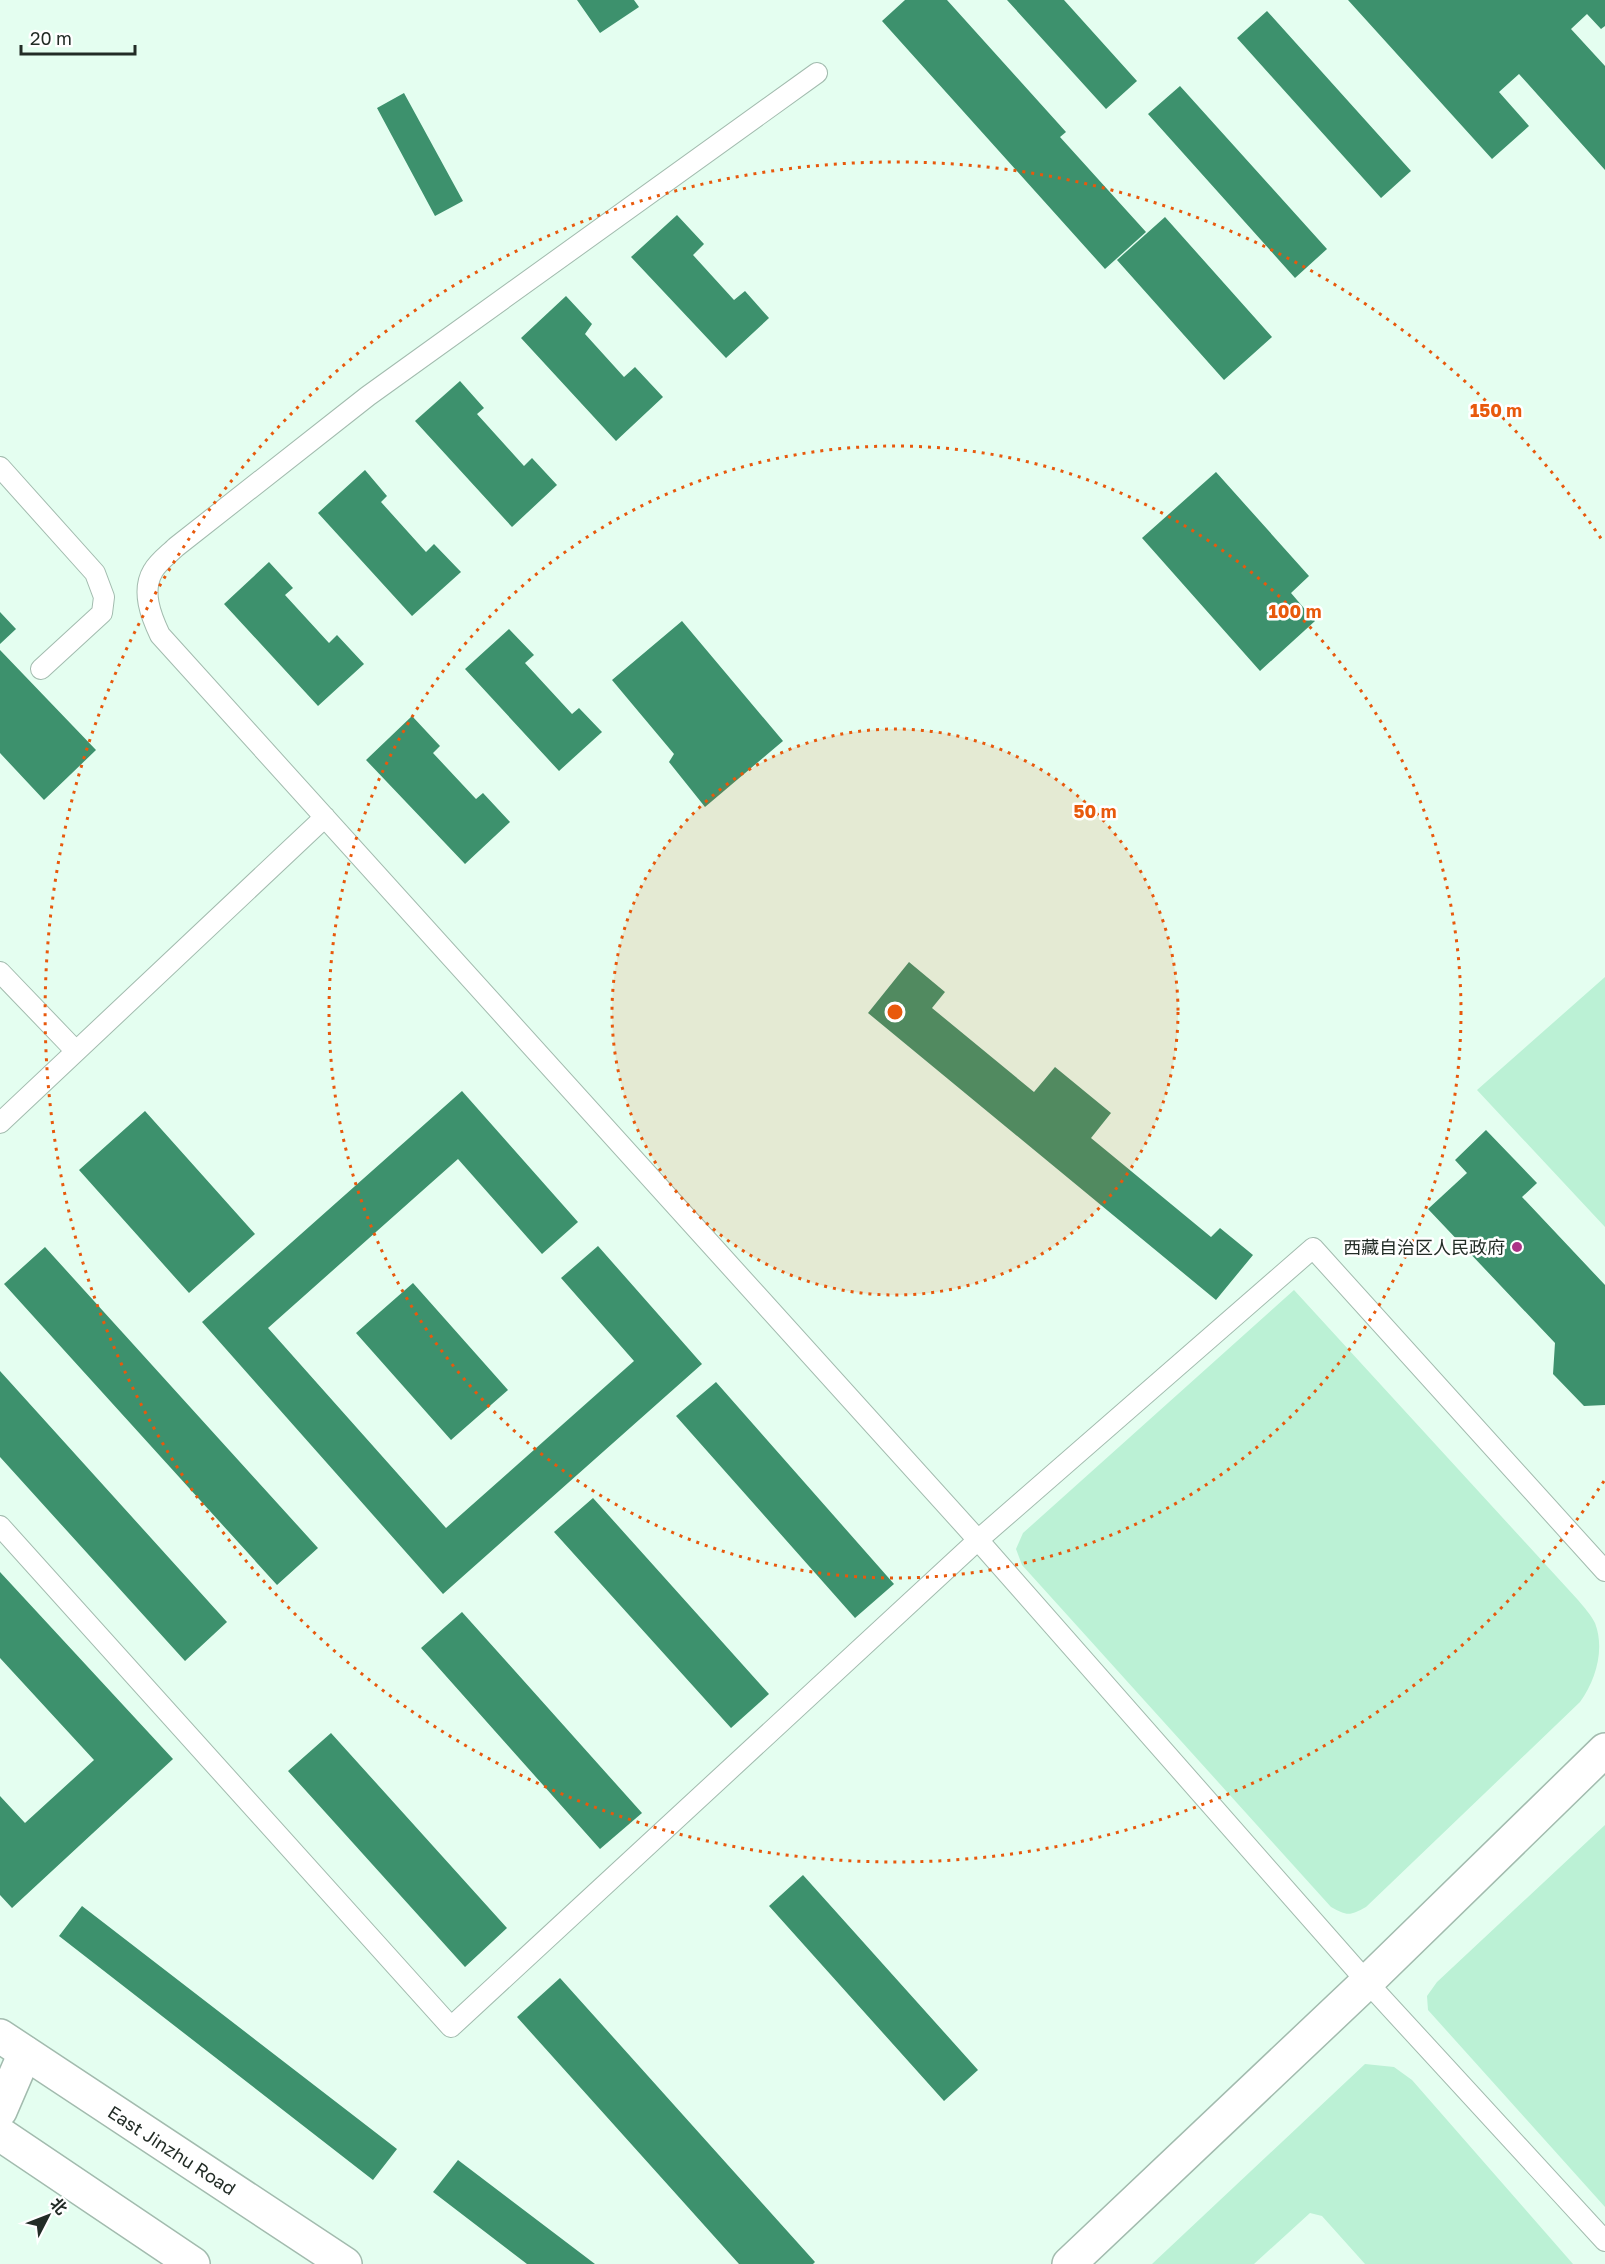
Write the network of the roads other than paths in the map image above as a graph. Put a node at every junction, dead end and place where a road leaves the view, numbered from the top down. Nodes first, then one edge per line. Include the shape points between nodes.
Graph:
1 (817, 73) dead end
2 (1, 471) edge
3 (40, 669) dead end
4 (325, 817) junction
5 (0, 972) edge
6 (71, 1046) dead end
7 (0, 1123) edge
8 (0, 1526) edge
9 (978, 1540) junction
10 (1605, 1571) edge
11 (1605, 1750) edge
12 (1367, 1982) junction
13 (12, 2045) edge
14 (0, 2111) edge
15 (0, 2134) edge
16 (1605, 2241) edge
17 (193, 2264) edge
18 (345, 2264) edge
19 (1069, 2264) edge

1 - 4 lane via 368,396 176,547 153,572 147,594 160,635
2 - 3 lane via 95,573 105,597 102,613
4 - 7 lane
4 - 9 lane
5 - 6 lane
8 - 9 lane via 451,2027
9 - 10 lane via 1313,1248
9 - 12 lane
11 - 12 main road
12 - 16 lane
12 - 19 main road
13 - 14 main road
13 - 18 main road, East Jinzhu Road
15 - 17 main road

